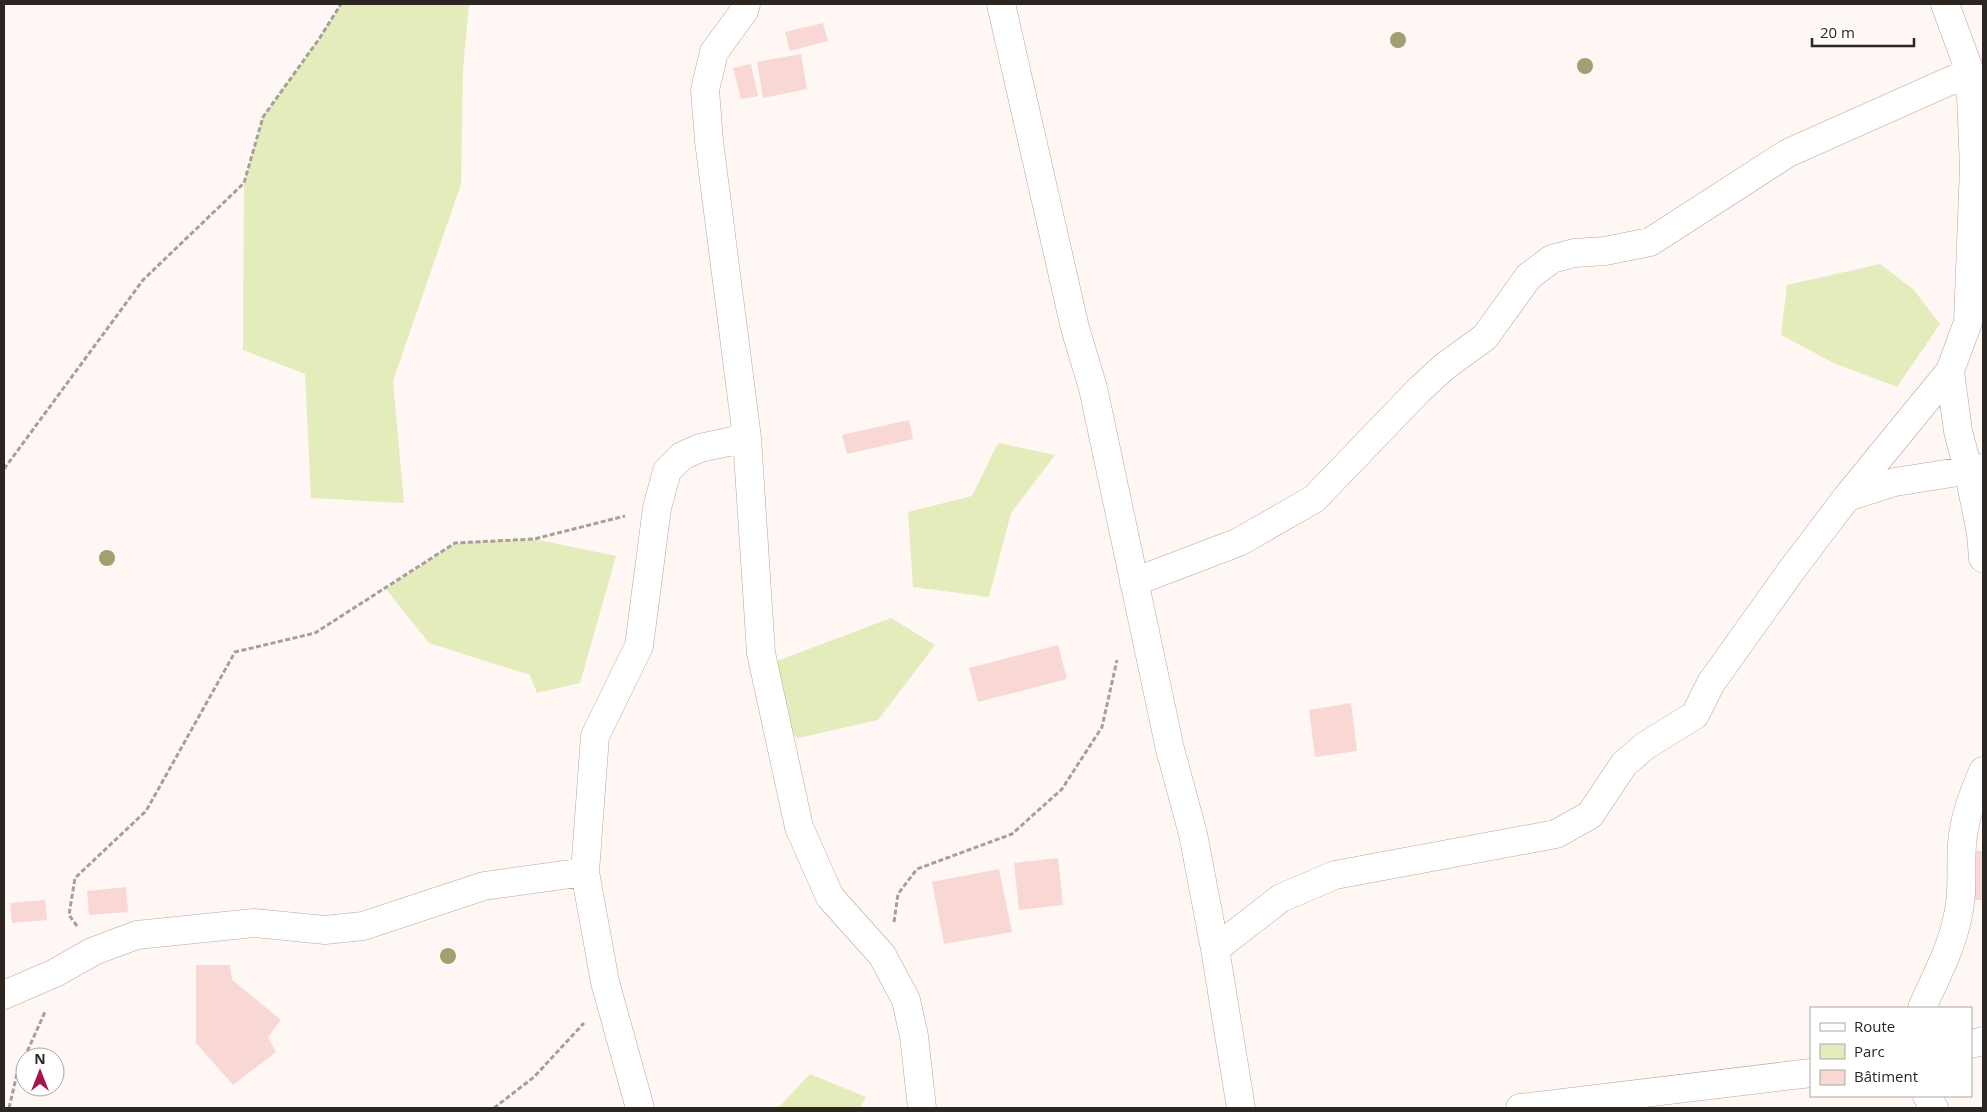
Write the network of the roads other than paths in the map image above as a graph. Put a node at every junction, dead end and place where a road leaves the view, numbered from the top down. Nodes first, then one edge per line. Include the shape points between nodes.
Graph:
1 (746, 4) edge
2 (1001, 4) edge
3 (1945, 4) edge
4 (1970, 72) junction
5 (1978, 168) edge
6 (1950, 371) junction
7 (747, 438) junction
8 (1976, 469) edge
9 (1847, 497) junction
10 (1983, 558) edge
11 (1134, 582) junction
12 (1983, 771) edge
13 (585, 872) junction
14 (1215, 949) junction
15 (4, 995) edge
16 (1922, 1007) edge
17 (1810, 1074) edge
18 (1928, 1097) edge
19 (640, 1108) edge
20 (922, 1108) edge
21 (1241, 1108) edge
22 (1520, 1108) edge
23 (1934, 1108) edge

1 - 7 street via 714,52 705,90 708,141
2 - 11 street via 1075,328 1093,388
3 - 4 street
4 - 5 street
4 - 11 street via 1788,152 1650,242 1552,259 1529,276 1485,337 1419,390 1314,499 1239,542
5 - 6 street via 1968,322
6 - 8 street via 1958,431
6 - 9 street
7 - 13 street via 700,448 682,456 667,471 657,508 638,646 595,736
7 - 20 street via 761,653 799,826 830,896 882,955 906,1000 914,1036
8 - 9 street via 1896,482
8 - 10 street
9 - 14 street via 1711,683 1694,715 1644,746 1624,764 1590,815 1556,834 1335,874 1282,898
11 - 14 street via 1170,749 1193,834
12 - 16 street via 1966,817 1962,845 1963,885 1956,927 1949,952
13 - 15 street via 484,886 363,926 325,930 254,923 137,935 94,951 55,973
13 - 19 street via 605,982
14 - 21 street
17 - 22 street
18 - 23 street

